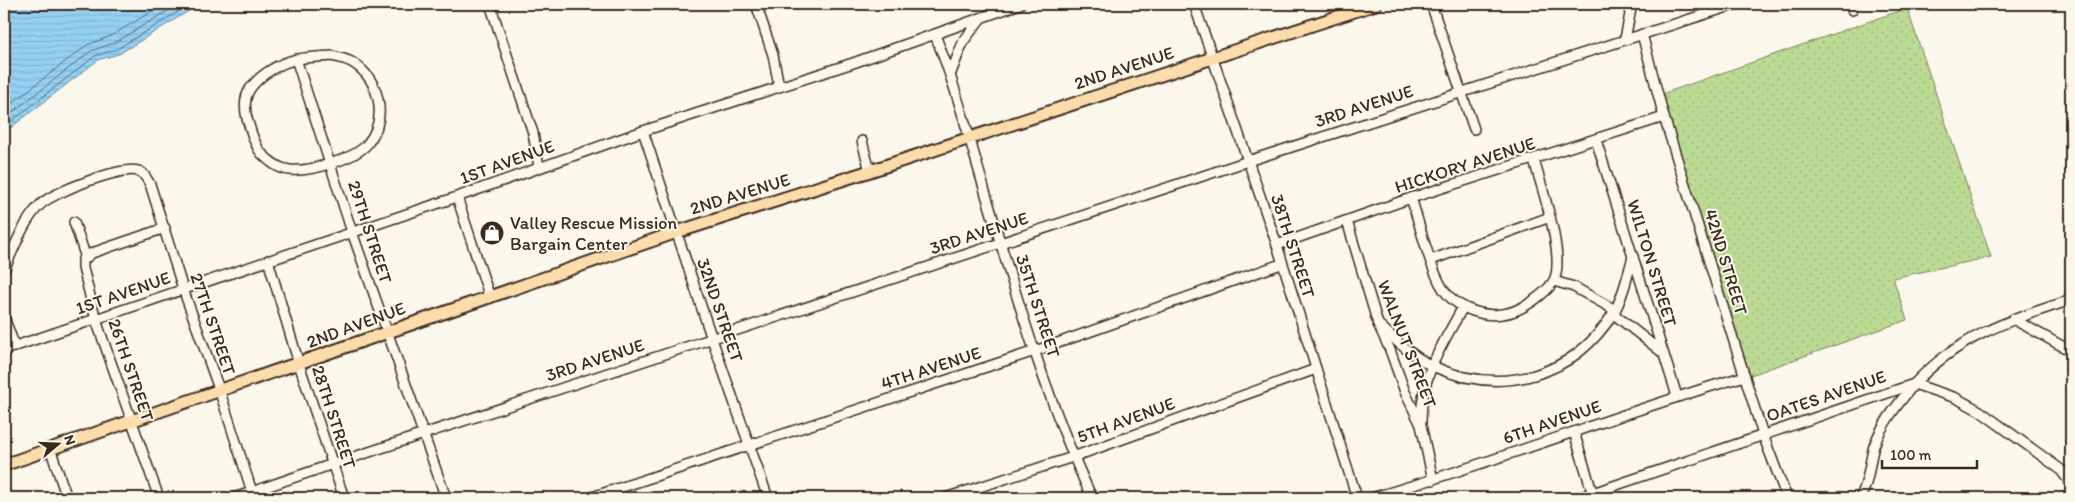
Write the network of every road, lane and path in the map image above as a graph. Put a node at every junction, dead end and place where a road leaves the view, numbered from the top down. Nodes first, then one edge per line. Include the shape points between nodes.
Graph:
1 (490, 4) edge
2 (756, 4) edge
3 (1020, 4) edge
4 (1194, 4) edge
5 (1376, 4) edge
6 (1431, 4) edge
7 (1632, 4) edge
8 (1737, 4) edge
9 (982, 17) junction
10 (1642, 34) junction
11 (935, 35) junction
12 (1625, 39) junction
13 (1213, 57) junction
14 (296, 59) junction
15 (951, 73) junction
16 (779, 86) junction
17 (1462, 92) junction
18 (1664, 117) junction
19 (1474, 130) dead end
20 (643, 131) junction
21 (969, 137) junction
22 (1596, 140) junction
23 (862, 141) dead end
24 (1534, 160) junction
25 (1248, 161) junction
26 (330, 163) junction
27 (539, 167) junction
28 (870, 171) junction
29 (457, 197) junction
30 (1411, 198) junction
31 (1550, 217) junction
32 (1347, 221) junction
33 (74, 222) dead end
34 (165, 228) junction
35 (352, 232) junction
36 (676, 232) junction
37 (1000, 243) junction
38 (1277, 245) junction
39 (86, 258) junction
40 (1633, 258) junction
41 (268, 260) junction
42 (1432, 260) junction
43 (1281, 264) junction
44 (4, 270) edge
45 (1554, 282) junction
46 (183, 289) junction
47 (490, 298) junction
48 (2071, 300) edge
49 (1463, 307) junction
50 (1615, 310) junction
51 (4, 317) edge
52 (2013, 319) junction
53 (96, 320) junction
54 (1378, 324) junction
55 (386, 332) junction
56 (712, 339) junction
57 (15, 347) junction
58 (4, 350) edge
59 (1035, 351) junction
60 (2071, 351) edge
61 (1663, 353) junction
62 (300, 364) junction
63 (1431, 365) junction
64 (1316, 369) junction
65 (1745, 376) junction
66 (1914, 384) junction
67 (219, 389) junction
68 (1677, 396) junction
69 (131, 421) junction
70 (1421, 425) junction
71 (1574, 432) junction
72 (424, 434) junction
73 (1763, 435) junction
74 (748, 444) junction
75 (50, 448) junction
76 (1073, 457) junction
77 (333, 464) junction
78 (4, 465) edge
79 (1434, 480) junction
80 (2071, 484) edge
81 (253, 495) edge
82 (1593, 496) edge
83 (67, 498) edge
84 (159, 498) edge
85 (234, 498) edge
86 (344, 498) edge
87 (446, 498) edge
88 (589, 498) edge
89 (768, 498) edge
90 (945, 498) edge
91 (1092, 498) edge
92 (1357, 498) edge
93 (1371, 498) edge
94 (1578, 498) edge
95 (1787, 498) edge
96 (1860, 498) edge

1 - 27 street via 533,133
2 - 16 street
3 - 9 street, 1ST AVENUE
4 - 13 street, 38TH STREET
5 - 13 main road, 2ND AVENUE
6 - 17 street
7 - 12 street
8 - 10 street, 3RD AVENUE
9 - 11 street, 1ST AVENUE
9 - 15 street via 963,42
10 - 12 street, 3RD AVENUE
10 - 18 street, 42ND STREET
11 - 15 street, 35TH STREET
11 - 16 street, 1ST AVENUE
12 - 17 street, 3RD AVENUE
13 - 21 main road, 2ND AVENUE
13 - 25 street, 38TH STREET
14 - 26 street, 29TH STREET
14 - 26 street via 332,56 352,62 370,80 377,94 378,124 368,144 354,154
14 - 26 street via 262,76 249,89 245,115 256,147 269,162 289,170 311,169
15 - 21 street, 35TH STREET
16 - 20 street, 1ST AVENUE
17 - 19 street
17 - 25 street, 3RD AVENUE
18 - 22 street, HICKORY AVENUE
18 - 65 street, 42ND STREET
20 - 27 street, 1ST AVENUE
20 - 36 street, 32ND STREET
21 - 28 main road, 2ND AVENUE
21 - 37 street, 35TH STREET
22 - 24 street, HICKORY AVENUE
22 - 40 street, WILTON STREET
23 - 28 street
24 - 30 street, HICKORY AVENUE
24 - 31 street
25 - 37 street, 3RD AVENUE
25 - 38 street, 38TH STREET
26 - 35 street, 29TH STREET
27 - 29 street, 1ST AVENUE
28 - 36 main road, 2ND AVENUE
29 - 35 street, 1ST AVENUE
29 - 47 street
30 - 32 street, HICKORY AVENUE
30 - 42 street
31 - 42 street
31 - 45 street via 1556,263
32 - 38 street, HICKORY AVENUE
32 - 54 street, WALNUT STREET
33 - 39 street, 26TH STREET
34 - 39 street via 92,253
34 - 44 street, 27TH STREET via 150,184 138,171 81,183 42,203 28,220
34 - 46 street, 27TH STREET
35 - 41 street, 1ST AVENUE
35 - 55 street, 29TH STREET
36 - 47 main road, 2ND AVENUE
36 - 56 street, 32ND STREET
37 - 56 street, 3RD AVENUE
37 - 59 street, 35TH STREET
38 - 43 street, 38TH STREET
39 - 53 street, 26TH STREET via 83,268
40 - 50 street
40 - 61 street, WILTON STREET
41 - 46 street, 1ST AVENUE
41 - 62 street, 28TH STREET
42 - 49 street via 1435,275 1447,294
43 - 59 street, 4TH AVENUE
43 - 64 street, 38TH STREET
45 - 49 street via 1528,305 1504,314 1486,315
45 - 50 street via 1574,287
46 - 53 street, 1ST AVENUE
46 - 67 street, 27TH STREET
47 - 55 main road, 2ND AVENUE
48 - 52 street, OATES AVENUE
49 - 63 street
50 - 61 street via 1615,314
50 - 63 street via 1593,340 1559,367 1528,377 1499,382 1475,379
51 - 57 street
52 - 60 street
52 - 66 street, OATES AVENUE via 1952,349
53 - 57 street, 1ST AVENUE
53 - 69 street, 26TH STREET
54 - 63 street
54 - 70 street, WALNUT STREET
55 - 62 main road, 2ND AVENUE
55 - 72 street, 29TH STREET
56 - 72 street, 3RD AVENUE
56 - 74 street, 32ND STREET
57 - 58 street, 1ST AVENUE
59 - 74 street, 4TH AVENUE
59 - 76 street, 35TH STREET
61 - 68 street, WILTON STREET
62 - 67 main road, 2ND AVENUE
62 - 77 street, 28TH STREET
63 - 70 street via 1425,380
64 - 76 street, 5TH AVENUE
64 - 92 street, 38TH STREET
65 - 68 street, 6TH AVENUE
65 - 73 street, 42ND STREET
66 - 73 street, OATES AVENUE
66 - 80 street via 1956,398 1980,411 2060,469
66 - 96 street via 1892,413 1875,444 1865,491
67 - 69 main road, 2ND AVENUE
67 - 81 street, 27TH STREET
68 - 71 street, 6TH AVENUE
69 - 75 main road, 2ND AVENUE
69 - 84 street, 26TH STREET
70 - 79 street, WALNUT STREET
71 - 79 street, 6TH AVENUE
71 - 82 street
72 - 77 street, 3RD AVENUE
72 - 87 street, 29TH STREET
73 - 82 street, OATES AVENUE
73 - 95 street, 42ND STREET
74 - 88 street, 4TH AVENUE
74 - 89 street, 32ND STREET
75 - 78 main road, 2ND AVENUE
75 - 83 street
76 - 90 street, 5TH AVENUE
76 - 91 street, 35TH STREET
77 - 81 street, 3RD AVENUE
77 - 86 street, 28TH STREET
79 - 93 street, 6TH AVENUE
81 - 85 street, 3RD AVENUE
82 - 94 street, OATES AVENUE

